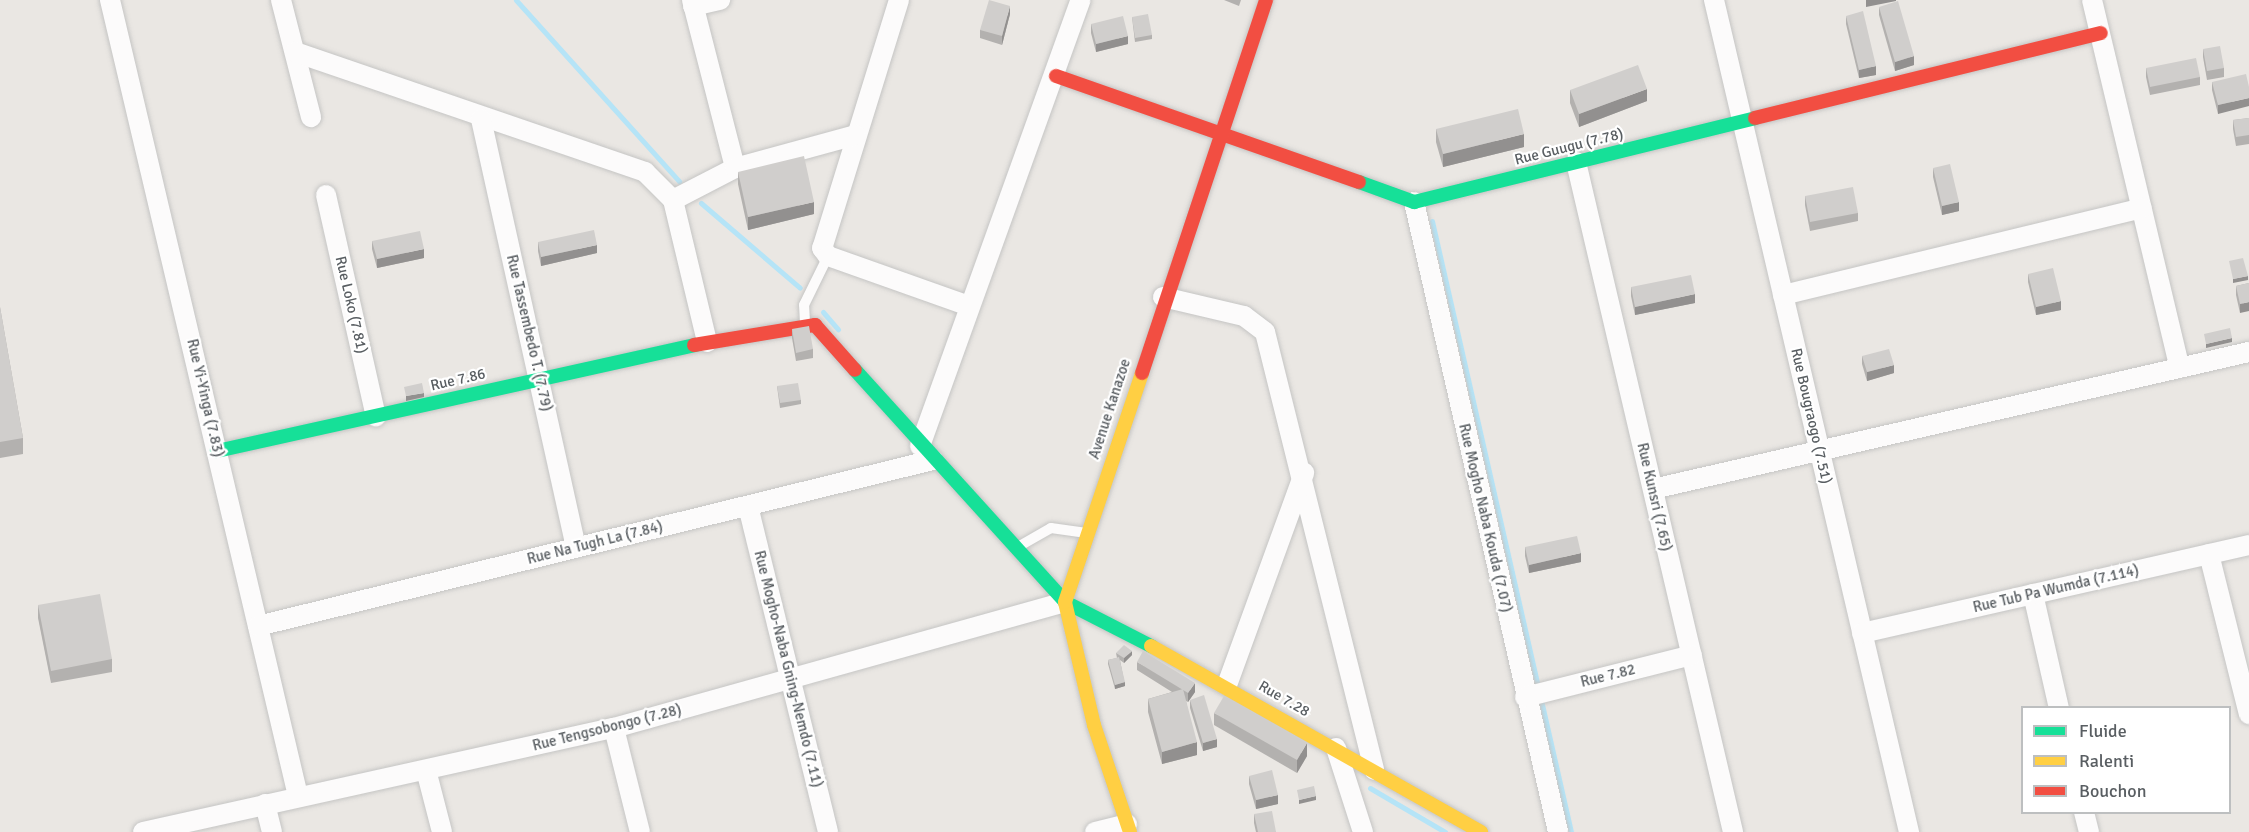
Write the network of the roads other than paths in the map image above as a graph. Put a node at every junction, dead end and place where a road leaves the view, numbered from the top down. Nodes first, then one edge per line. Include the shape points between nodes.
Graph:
1 (110, 0) edge
2 (281, 0) edge
3 (720, 0) edge
4 (899, 0) edge
5 (1081, 0) edge
6 (1266, 0) edge
7 (1714, 0) edge
8 (2092, 0) edge
9 (692, 3) edge
10 (2101, 33) junction
11 (296, 52) junction
12 (1056, 76) junction
13 (311, 117) dead end
14 (481, 119) junction
15 (1741, 122) junction
16 (1218, 134) junction
17 (856, 135) junction
18 (1576, 162) junction
19 (735, 168) junction
20 (326, 195) dead end
21 (673, 200) junction
22 (1414, 202) junction
23 (2142, 208) junction
24 (828, 256) junction
25 (1782, 296) junction
26 (1163, 297) junction
27 (966, 305) junction
28 (805, 323) junction
29 (706, 342) junction
30 (2249, 352) edge
31 (2180, 368) junction
32 (540, 379) junction
33 (376, 416) junction
34 (217, 451) junction
35 (1819, 451) junction
36 (926, 453) junction
37 (1304, 473) junction
38 (1653, 489) junction
39 (748, 506) junction
40 (1087, 534) junction
41 (2249, 545) edge
42 (576, 548) junction
43 (1016, 548) junction
44 (2210, 554) junction
45 (2033, 594) junction
46 (1065, 602) junction
47 (258, 626) junction
48 (1862, 633) junction
49 (1692, 655) junction
50 (791, 681) junction
51 (1227, 685) junction
52 (1525, 697) junction
53 (2059, 706) edge
54 (2249, 714) edge
55 (614, 728) junction
56 (1336, 748) junction
57 (426, 770) junction
58 (1374, 770) junction
59 (298, 796) junction
60 (266, 804) junction
61 (2084, 814) edge
62 (1129, 828) edge
63 (143, 832) edge
64 (272, 832) edge
65 (442, 832) edge
66 (640, 832) edge
67 (828, 832) edge
68 (1095, 832) edge
69 (1364, 832) edge
70 (1481, 832) edge
71 (1558, 832) edge
72 (1733, 832) edge
73 (1909, 832) edge
74 (2089, 832) edge

1 - 34 street, Rue Yi-Yinga (7.83)
2 - 11 street
3 - 9 street
4 - 17 street
5 - 12 street
6 - 16 street, Avenue Kanazoe
7 - 15 street, Rue Bougraogo (7.51)
8 - 10 street
9 - 19 street
10 - 15 street, Rue Guugu (7.78)
10 - 23 street
11 - 13 street
11 - 14 street
12 - 16 street
12 - 27 street
14 - 21 street via 645,172
14 - 32 street, Rue Tassembedo T. (7.79)
15 - 18 street, Rue Guugu (7.78)
15 - 25 street, Rue Bougraogo (7.51)
16 - 22 street
16 - 26 street, Avenue Kanazoe
17 - 19 street
17 - 24 street via 822,243
18 - 22 street, Rue Guugu (7.78)
18 - 38 street, Rue Kunsri (7.65)
19 - 21 street
20 - 33 street, Rue Loko (7.81)
21 - 29 street
22 - 52 street, Rue Mogho Naba Kouda (7.07)
23 - 25 street
23 - 31 street
24 - 27 street
24 - 28 lane via 804,304
25 - 35 street, Rue Bougraogo (7.51)
26 - 37 street via 1244,316 1262,327
26 - 40 street, Avenue Kanazoe
27 - 36 street
28 - 29 street, Rue 7.86
28 - 36 street via 830,337
29 - 32 street, Rue 7.86
30 - 31 street
31 - 35 street
32 - 33 street, Rue 7.86
32 - 42 street, Rue Tassembedo T. (7.79)
33 - 34 street, Rue 7.86
34 - 47 street, Rue Yi-Yinga (7.83)
35 - 38 street
35 - 48 street, Rue Bougraogo (7.51)
36 - 39 street, Rue Na Tugh La (7.84)
36 - 43 street
37 - 51 street
37 - 58 street
38 - 49 street, Rue Kunsri (7.65)
39 - 42 street, Rue Na Tugh La (7.84)
39 - 50 street, Rue Mogho-Naba Gning-Nemdo (7.11)
40 - 43 lane via 1051,528
40 - 46 street, Avenue Kanazoe
41 - 44 street, Rue Tub Pa Wumda (7.114)
42 - 47 street, Rue Na Tugh La (7.84)
43 - 46 street
44 - 45 street, Rue Tub Pa Wumda (7.114)
44 - 54 street
45 - 48 street, Rue Tub Pa Wumda (7.114)
45 - 53 street
46 - 50 street, Rue Tengsobongo (7.28)
46 - 51 street, Rue 7.28
46 - 62 street via 1094,725
47 - 59 street, Rue Yi-Yinga (7.83)
48 - 73 street, Rue Bougraogo (7.51)
49 - 52 street, Rue 7.82
49 - 72 street, Rue Kunsri (7.65)
50 - 55 street, Rue Tengsobongo (7.28)
50 - 67 street, Rue Mogho-Naba Gning-Nemdo (7.11)
51 - 56 street, Rue 7.28
52 - 71 street, Rue Mogho Naba Kouda (7.07)
55 - 57 street, Rue Tengsobongo (7.28)
55 - 66 street
56 - 58 street, Rue 7.28
56 - 69 street
57 - 59 street, Rue Tengsobongo (7.28)
57 - 65 street
58 - 70 street, Rue 7.28
59 - 60 street, Rue Tengsobongo (7.28)
60 - 63 street, Rue Tengsobongo (7.28)
60 - 64 street
61 - 74 street
62 - 68 street

